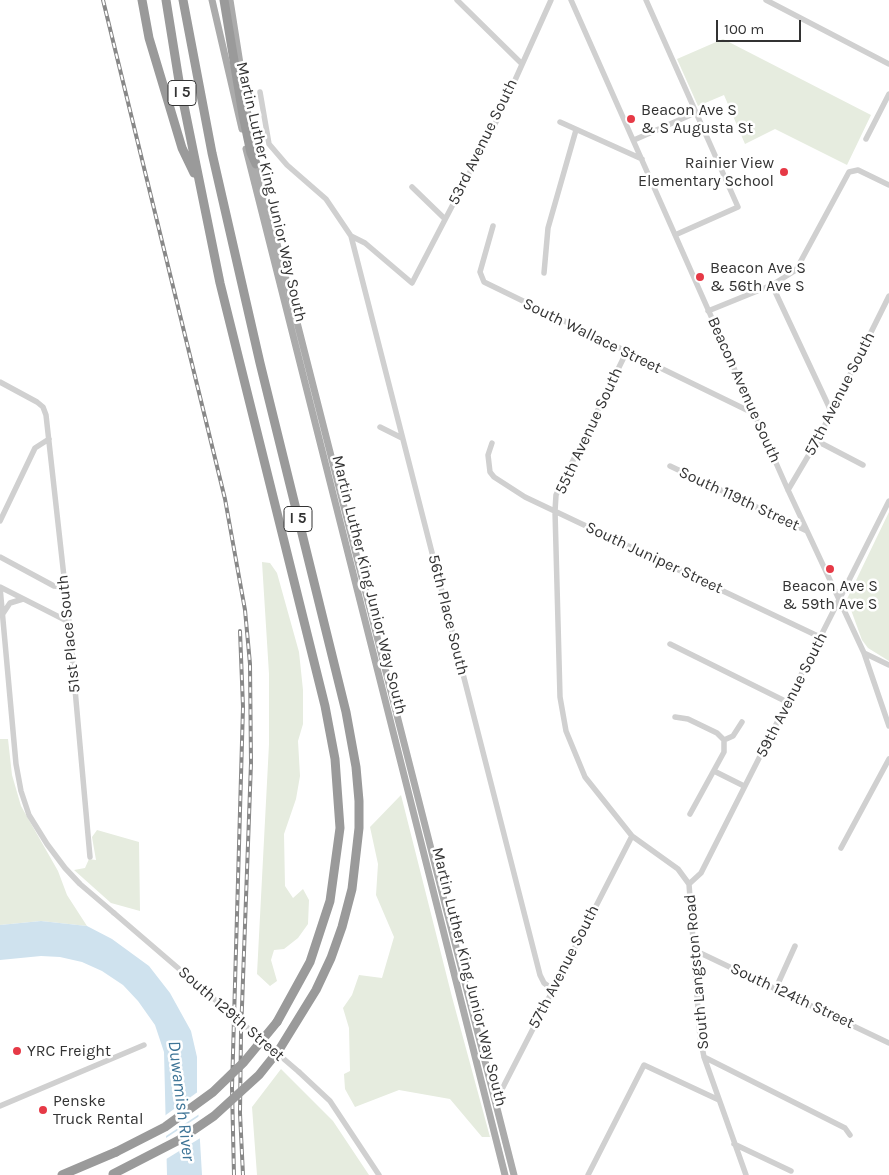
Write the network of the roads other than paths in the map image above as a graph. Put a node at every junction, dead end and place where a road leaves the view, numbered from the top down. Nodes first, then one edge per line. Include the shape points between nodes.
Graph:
1 (142, 0) edge
2 (166, 0) edge
3 (183, 0) edge
4 (212, 0) edge
5 (224, 0) edge
6 (230, 0) edge
7 (457, 0) edge
8 (551, 0) edge
9 (571, 0) edge
10 (646, 0) edge
11 (766, 0) edge
12 (521, 63) junction
13 (889, 64) edge
14 (260, 92) dead end
15 (889, 94) edge
16 (695, 114) junction
17 (560, 122) dead end
18 (576, 130) junction
19 (866, 139) dead end
20 (634, 140) junction
21 (642, 159) junction
22 (256, 164) junction
23 (200, 185) junction
24 (889, 185) edge
25 (412, 187) dead end
26 (445, 218) junction
27 (493, 226) dead end
28 (675, 235) junction
29 (351, 236) junction
30 (544, 274) dead end
31 (772, 285) junction
32 (889, 296) edge
33 (708, 311) junction
34 (626, 352) junction
35 (0, 382) edge
36 (831, 411) junction
37 (755, 414) junction
38 (380, 427) dead end
39 (402, 438) junction
40 (49, 439) junction
41 (817, 441) junction
42 (492, 443) dead end
43 (863, 465) dead end
44 (670, 466) dead end
45 (788, 490) junction
46 (889, 501) edge
47 (555, 511) junction
48 (0, 521) edge
49 (807, 531) junction
50 (0, 557) edge
51 (0, 587) edge
52 (65, 588) junction
53 (24, 599) junction
54 (839, 600) junction
55 (1, 619) edge
56 (69, 622) junction
57 (1, 631) edge
58 (822, 638) junction
59 (670, 644) dead end
60 (864, 654) junction
61 (889, 665) edge
62 (787, 702) junction
63 (675, 717) dead end
64 (742, 722) dead end
65 (889, 726) edge
66 (724, 740) junction
67 (889, 759) edge
68 (714, 771) junction
69 (744, 786) junction
70 (690, 814) dead end
71 (632, 836) junction
72 (841, 848) dead end
73 (90, 857) dead end
74 (689, 884) junction
75 (795, 946) dead end
76 (694, 950) junction
77 (776, 988) junction
78 (552, 990) junction
79 (889, 1042) edge
80 (144, 1045) dead end
81 (704, 1057) junction
82 (494, 1096) junction
83 (719, 1100) junction
84 (0, 1106) edge
85 (850, 1135) dead end
86 (734, 1144) junction
87 (791, 1171) dead end
88 (112, 1174) edge
89 (62, 1175) edge
90 (379, 1175) edge
91 (505, 1175) edge
92 (514, 1175) edge
93 (588, 1175) edge
94 (746, 1175) edge

1 - 23 highway via 149,38 182,148
2 - 23 highway, I 5
3 - 88 highway, I 5, bridge via 212,153 260,363 346,712 358,792 358,849 352,889 331,958 316,990 279,1050 259,1075 214,1116 179,1140
4 - 91 main road, Martin Luther King Junior Way South via 264,226
5 - 22 highway via 243,116
6 - 22 main road, Martin Luther King Junior Way South
7 - 12 street
8 - 12 street, 53rd Avenue South
9 - 20 street, Beacon Avenue South
10 - 16 street
11 - 13 street
12 - 26 street, 53rd Avenue South via 498,118
14 - 29 street via 269,144 287,165 326,199
15 - 19 street
16 - 20 street
16 - 28 street via 738,207
17 - 18 street
18 - 21 street
18 - 30 street via 548,228
20 - 21 street, Beacon Avenue South
21 - 28 street, Beacon Avenue South
22 - 82 main road, Martin Luther King Junior Way South
23 - 89 highway, I 5, bridge via 220,283 336,759 340,828 330,901 310,962 277,1022 244,1062 213,1092 164,1127
24 - 31 street via 858,170 849,172 796,270
25 - 26 street
26 - 29 street, 53rd Avenue South via 412,283 365,242
27 - 34 street, South Wallace Street via 480,269 482,280
28 - 33 street, Beacon Avenue South
29 - 39 street, 56th Place South
31 - 33 street
31 - 36 street
32 - 36 street, 57th Avenue South
33 - 37 street, Beacon Avenue South
34 - 37 street, South Wallace Street
34 - 47 street, 55th Avenue South via 558,489
35 - 40 street, 51st Place South via 37,402 45,410
36 - 41 street, 57th Avenue South
37 - 45 street, Beacon Avenue South
38 - 39 street
39 - 78 street, 56th Place South via 540,975
40 - 48 street via 35,448
40 - 52 street, 51st Place South
41 - 43 street
41 - 45 street, 57th Avenue South
42 - 47 street, South Juniper Street via 488,455 490,472 494,477
44 - 49 street, South 119th Street
45 - 49 street, Beacon Avenue South
46 - 54 street, 59th Avenue South
47 - 58 street, South Juniper Street
47 - 71 street, South Langston Road via 560,697 566,731 585,777
49 - 54 street, Beacon Avenue South
50 - 52 street via 54,586
51 - 53 street
51 - 55 street, South 129th Street
52 - 56 street, 51st Place South
53 - 55 street via 10,603
53 - 56 street
54 - 58 street, 59th Avenue South
54 - 60 street, Beacon Avenue South
55 - 57 street, South 129th Street
56 - 73 street, 51st Place South
57 - 90 street, South 129th Street, bridge via 21,791 29,815 47,844 80,884 330,1101
58 - 62 street, 59th Avenue South
59 - 62 street
60 - 61 street
60 - 65 street, Beacon Avenue South
62 - 69 street, 59th Avenue South
63 - 66 street via 688,719 718,733
64 - 66 street via 733,736
66 - 68 street via 724,752
67 - 72 street
68 - 69 street
68 - 70 street
69 - 74 street, 59th Avenue South via 701,873
71 - 74 street, South Langston Road via 678,869
71 - 78 street, 57th Avenue South
74 - 76 street, South Langston Road
75 - 77 street
76 - 77 street, South 124th Street
76 - 81 street, South Langston Road
77 - 79 street, South 124th Street
78 - 82 street, 57th Avenue South via 500,1093
80 - 84 street
81 - 83 street, South Langston Road
81 - 85 street via 845,1128
82 - 92 main road, Martin Luther King Junior Way South
83 - 86 street, South Langston Road
83 - 93 street via 644,1064
86 - 87 street
86 - 94 street, South Langston Road

